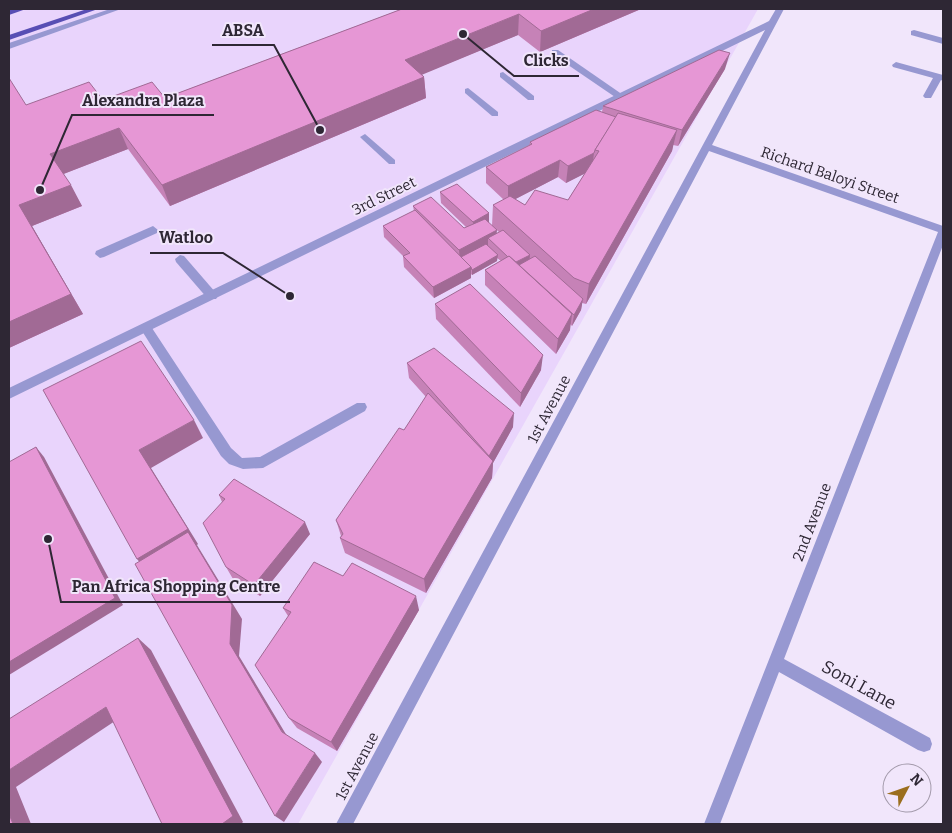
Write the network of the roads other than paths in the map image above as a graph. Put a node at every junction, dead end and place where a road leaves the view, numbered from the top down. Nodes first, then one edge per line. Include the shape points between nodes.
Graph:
1 (22, 9) edge
2 (94, 9) edge
3 (117, 9) edge
4 (780, 9) edge
5 (9, 13) edge
6 (772, 23) junction
7 (914, 33) dead end
8 (9, 38) edge
9 (943, 41) edge
10 (9, 46) edge
11 (555, 52) dead end
12 (896, 65) dead end
13 (503, 75) dead end
14 (941, 77) edge
15 (468, 91) dead end
16 (928, 96) dead end
17 (531, 98) dead end
18 (620, 98) junction
19 (495, 114) dead end
20 (364, 137) dead end
21 (708, 147) junction
22 (392, 162) dead end
23 (154, 230) dead end
24 (943, 231) edge
25 (100, 254) dead end
26 (180, 259) dead end
27 (212, 296) junction
28 (146, 328) junction
29 (9, 394) edge
30 (361, 407) dead end
31 (775, 662) junction
32 (924, 744) dead end
33 (344, 824) edge
34 (712, 824) edge

1 - 5 main road
2 - 8 main road
3 - 10 street
4 - 6 street, 1st Avenue
6 - 18 street, 3rd Street
6 - 21 street, 1st Avenue
7 - 9 street
11 - 18 street
12 - 14 street
13 - 17 street
14 - 16 street
15 - 19 street
18 - 27 street, 3rd Street
20 - 22 street
21 - 24 street, Richard Baloyi Street
21 - 33 street, 1st Avenue
23 - 25 street
24 - 31 street, 2nd Avenue
26 - 27 street
27 - 28 street, 3rd Street
28 - 29 street, 3rd Street
28 - 30 street via 226,452 232,460 243,465 263,462
31 - 32 street, Soni Lane
31 - 34 street, 2nd Avenue

